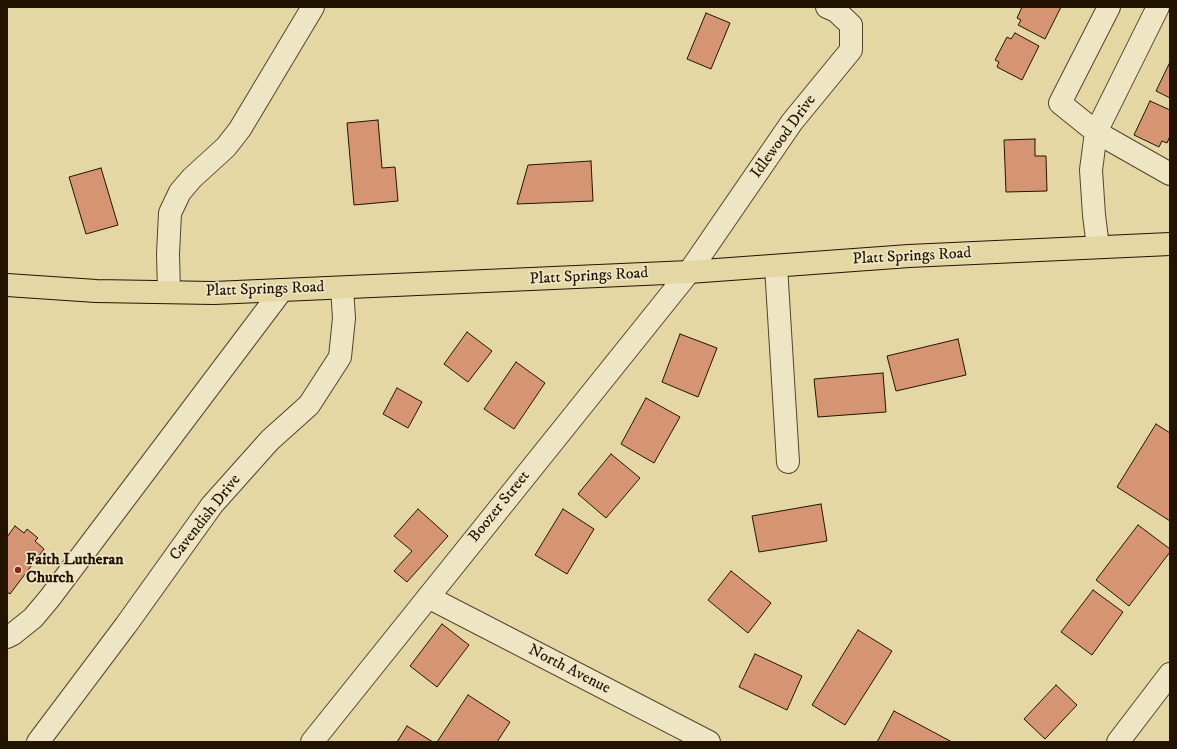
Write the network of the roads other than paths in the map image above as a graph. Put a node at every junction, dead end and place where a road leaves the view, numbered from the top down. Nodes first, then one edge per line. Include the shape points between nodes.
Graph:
1 (313, 7) edge
2 (827, 7) edge
3 (1109, 7) edge
4 (1158, 7) edge
5 (1096, 132) junction
6 (1170, 174) edge
7 (1170, 244) edge
8 (1098, 247) junction
9 (776, 266) junction
10 (689, 272) junction
11 (7, 285) edge
12 (342, 288) junction
13 (282, 290) junction
14 (169, 292) junction
15 (788, 462) dead end
16 (428, 597) junction
17 (7, 637) edge
18 (1170, 674) edge
19 (1124, 739) edge
20 (38, 742) edge
21 (312, 742) edge
22 (709, 742) edge

1 - 14 street via 240,129 226,147 180,192 170,213
2 - 10 street, Idlewood Drive via 836,11 851,26 851,50 792,122
3 - 5 street via 1060,103
4 - 5 street
5 - 6 street
5 - 8 street via 1091,170
7 - 8 main road, Platt Springs Road
8 - 9 main road, Platt Springs Road via 909,256
9 - 10 main road, Platt Springs Road
9 - 15 street
10 - 12 main road, Platt Springs Road
10 - 16 street, Boozer Street
11 - 14 main road, Platt Springs Road via 96,291
12 - 13 main road, Platt Springs Road
12 - 20 street, Cavendish Drive via 344,318 340,357 309,405 270,440 212,506
13 - 14 main road, Platt Springs Road
13 - 17 street via 49,599 33,618
16 - 21 street, Boozer Street
16 - 22 street, North Avenue
18 - 19 street

